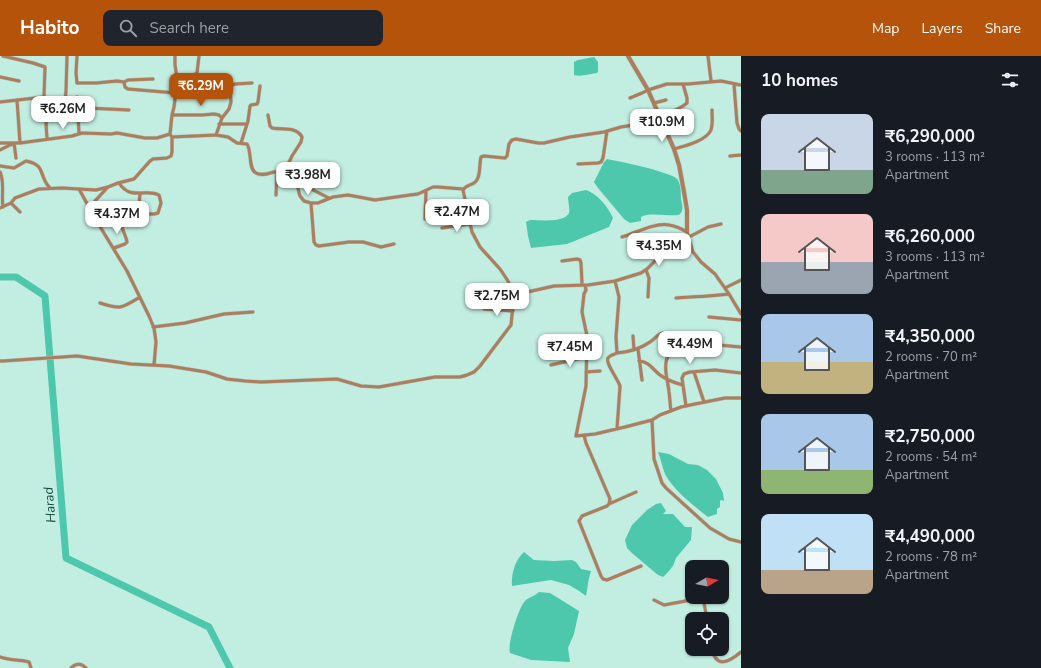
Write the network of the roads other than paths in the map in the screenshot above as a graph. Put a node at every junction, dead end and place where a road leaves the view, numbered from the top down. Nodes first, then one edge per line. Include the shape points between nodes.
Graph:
1 (3, 56) edge
2 (67, 56) edge
3 (77, 56) edge
4 (175, 56) edge
5 (199, 56) edge
6 (628, 56) edge
7 (708, 56) edge
8 (0, 77) edge
9 (177, 78) junction
10 (153, 79) dead end
11 (711, 81) junction
12 (19, 82) dead end
13 (124, 82) junction
14 (252, 84) dead end
15 (683, 84) junction
16 (734, 84) junction
17 (741, 85) edge
18 (260, 86) dead end
19 (648, 90) junction
20 (176, 94) junction
21 (206, 95) dead end
22 (77, 97) dead end
23 (630, 98) dead end
24 (17, 100) junction
25 (666, 100) dead end
26 (0, 102) edge
27 (654, 103) junction
28 (65, 106) junction
29 (77, 107) junction
30 (129, 110) dead end
31 (712, 110) dead end
32 (172, 114) junction
33 (268, 115) dead end
34 (222, 118) junction
35 (660, 119) junction
36 (219, 124) junction
37 (247, 124) junction
38 (607, 131) junction
39 (741, 131) edge
40 (79, 133) junction
41 (171, 135) junction
42 (216, 135) junction
43 (47, 139) junction
44 (0, 143) edge
45 (14, 143) junction
46 (20, 143) junction
47 (241, 144) junction
48 (674, 149) junction
49 (0, 150) edge
50 (741, 155) edge
51 (730, 156) dead end
52 (16, 158) dead end
53 (578, 164) dead end
54 (0, 166) edge
55 (277, 171) junction
56 (285, 171) junction
57 (323, 171) dead end
58 (0, 172) edge
59 (294, 176) junction
60 (119, 183) junction
61 (108, 187) junction
62 (50, 188) junction
63 (78, 189) junction
64 (463, 189) junction
65 (426, 190) junction
66 (140, 193) junction
67 (276, 195) dead end
68 (330, 198) junction
69 (11, 203) junction
70 (311, 203) junction
71 (2, 208) edge
72 (126, 208) dead end
73 (90, 210) junction
74 (20, 212) dead end
75 (147, 214) dead end
76 (425, 219) dead end
77 (120, 222) dead end
78 (469, 224) junction
79 (722, 224) dead end
80 (442, 228) dead end
81 (688, 234) junction
82 (622, 237) dead end
83 (394, 244) dead end
84 (114, 248) junction
85 (562, 260) dead end
86 (646, 270) junction
87 (741, 280) edge
88 (615, 281) junction
89 (584, 284) junction
90 (725, 288) junction
91 (729, 294) junction
92 (514, 295) junction
93 (140, 297) junction
94 (648, 297) dead end
95 (676, 298) dead end
96 (100, 303) dead end
97 (484, 309) dead end
98 (513, 311) junction
99 (252, 312) dead end
100 (741, 314) edge
101 (709, 317) dead end
102 (741, 320) edge
103 (153, 327) junction
104 (633, 336) dead end
105 (741, 347) edge
106 (636, 350) junction
107 (680, 351) dead end
108 (617, 353) junction
109 (586, 357) junction
110 (1, 361) edge
111 (639, 361) junction
112 (154, 365) junction
113 (551, 365) dead end
114 (600, 371) dead end
115 (586, 372) junction
116 (694, 372) junction
117 (741, 373) edge
118 (666, 379) junction
119 (642, 380) dead end
120 (683, 385) junction
121 (741, 398) edge
122 (704, 402) junction
123 (686, 406) junction
124 (671, 411) junction
125 (652, 420) junction
126 (617, 429) junction
127 (584, 435) junction
128 (636, 492) dead end
129 (609, 504) junction
130 (741, 542) edge
131 (641, 566) dead end
132 (654, 600) dead end
133 (705, 612) edge
134 (741, 652) edge
135 (714, 656) edge
136 (0, 657) edge
137 (31, 668) edge
138 (71, 668) edge
139 (86, 668) edge

1 - 24 street via 45,68 44,97
2 - 28 street
3 - 13 street via 77,83
4 - 9 street
5 - 9 street via 197,73
6 - 19 street
7 - 11 street
8 - 12 street
9 - 20 street
10 - 13 street
11 - 15 street
11 - 16 street
13 - 20 street via 126,88
14 - 34 street via 232,85 229,109
15 - 19 street via 668,84
15 - 35 street via 687,102
16 - 17 street
16 - 39 street via 737,123
18 - 37 street via 258,103 250,106
19 - 23 street
19 - 27 street
20 - 21 street
20 - 32 street
22 - 29 street
24 - 26 street
24 - 46 street
25 - 27 street
27 - 35 street
28 - 29 street
28 - 43 street via 64,112 54,112 47,116
29 - 30 street
29 - 40 street
31 - 48 street via 711,129 708,134 703,139
32 - 34 street via 214,114
32 - 41 street
33 - 56 street via 272,128 294,130 302,137 302,142
34 - 36 street
35 - 38 street
35 - 48 street
36 - 37 street
36 - 42 street
37 - 47 street
38 - 53 street via 601,162
38 - 64 street via 544,143 512,140 505,158 481,157 478,179
40 - 41 street via 117,132 145,138
40 - 43 street
41 - 42 street
41 - 60 street via 171,156 150,160 134,179
42 - 47 street via 228,137
43 - 46 street
44 - 45 street
45 - 46 street
45 - 49 street
45 - 52 street
47 - 55 street via 248,145 255,173
48 - 81 street via 687,210
50 - 51 street
54 - 62 street via 14,168 26,161 33,162 41,169
55 - 56 street
55 - 67 street
56 - 59 street
57 - 59 street
58 - 71 street
59 - 68 street
59 - 70 street via 301,199
60 - 61 street
60 - 66 street via 126,191
61 - 63 street via 96,190
61 - 73 street
62 - 63 street
62 - 69 street via 30,192
63 - 73 street
64 - 65 street via 433,187
64 - 78 street
65 - 68 street via 410,196 375,200 348,195
65 - 76 street
66 - 72 street via 140,206
66 - 75 street via 155,193 160,197 158,213
68 - 70 street
69 - 71 street
69 - 74 street
70 - 83 street via 316,245 363,242 381,247
73 - 84 street
77 - 84 street via 127,242
78 - 80 street
78 - 92 street via 480,246 500,269
79 - 81 street
81 - 82 street via 677,227 664,224
81 - 86 street
81 - 90 street via 693,252
84 - 93 street
85 - 89 street via 580,260
86 - 88 street
86 - 94 street via 649,278
87 - 90 street
88 - 89 street
88 - 108 street via 619,297
89 - 92 street via 549,287
89 - 109 street via 586,290 582,312 587,336
90 - 91 street
91 - 95 street
91 - 100 street
92 - 98 street
93 - 96 street via 117,308
93 - 103 street
97 - 98 street
98 - 112 street via 511,325 480,366 474,372 460,377 435,377 379,386 361,386 337,379 261,382 227,379 206,372
99 - 103 street via 224,314
101 - 102 street
103 - 112 street via 156,342
104 - 106 street
105 - 106 street via 674,341 663,333
106 - 108 street
106 - 111 street
107 - 118 street via 667,357
108 - 126 street via 608,360 620,386
109 - 113 street
109 - 115 street
110 - 112 street via 77,356
111 - 118 street via 648,363
111 - 119 street
114 - 115 street
115 - 127 street via 586,386 576,436
116 - 117 street via 715,370
116 - 120 street via 683,375
116 - 122 street
118 - 120 street
118 - 124 street
120 - 123 street
121 - 122 street
122 - 123 street
123 - 124 street
124 - 125 street
125 - 126 street
125 - 130 street via 654,458 666,488 710,528 729,539
126 - 127 street
127 - 129 street via 610,499
128 - 129 street
129 - 131 street via 582,516 579,521 601,576 607,580
132 - 133 street via 664,605 701,600
134 - 135 street via 722,664 718,664
136 - 137 street via 29,662
138 - 139 street via 78,664

